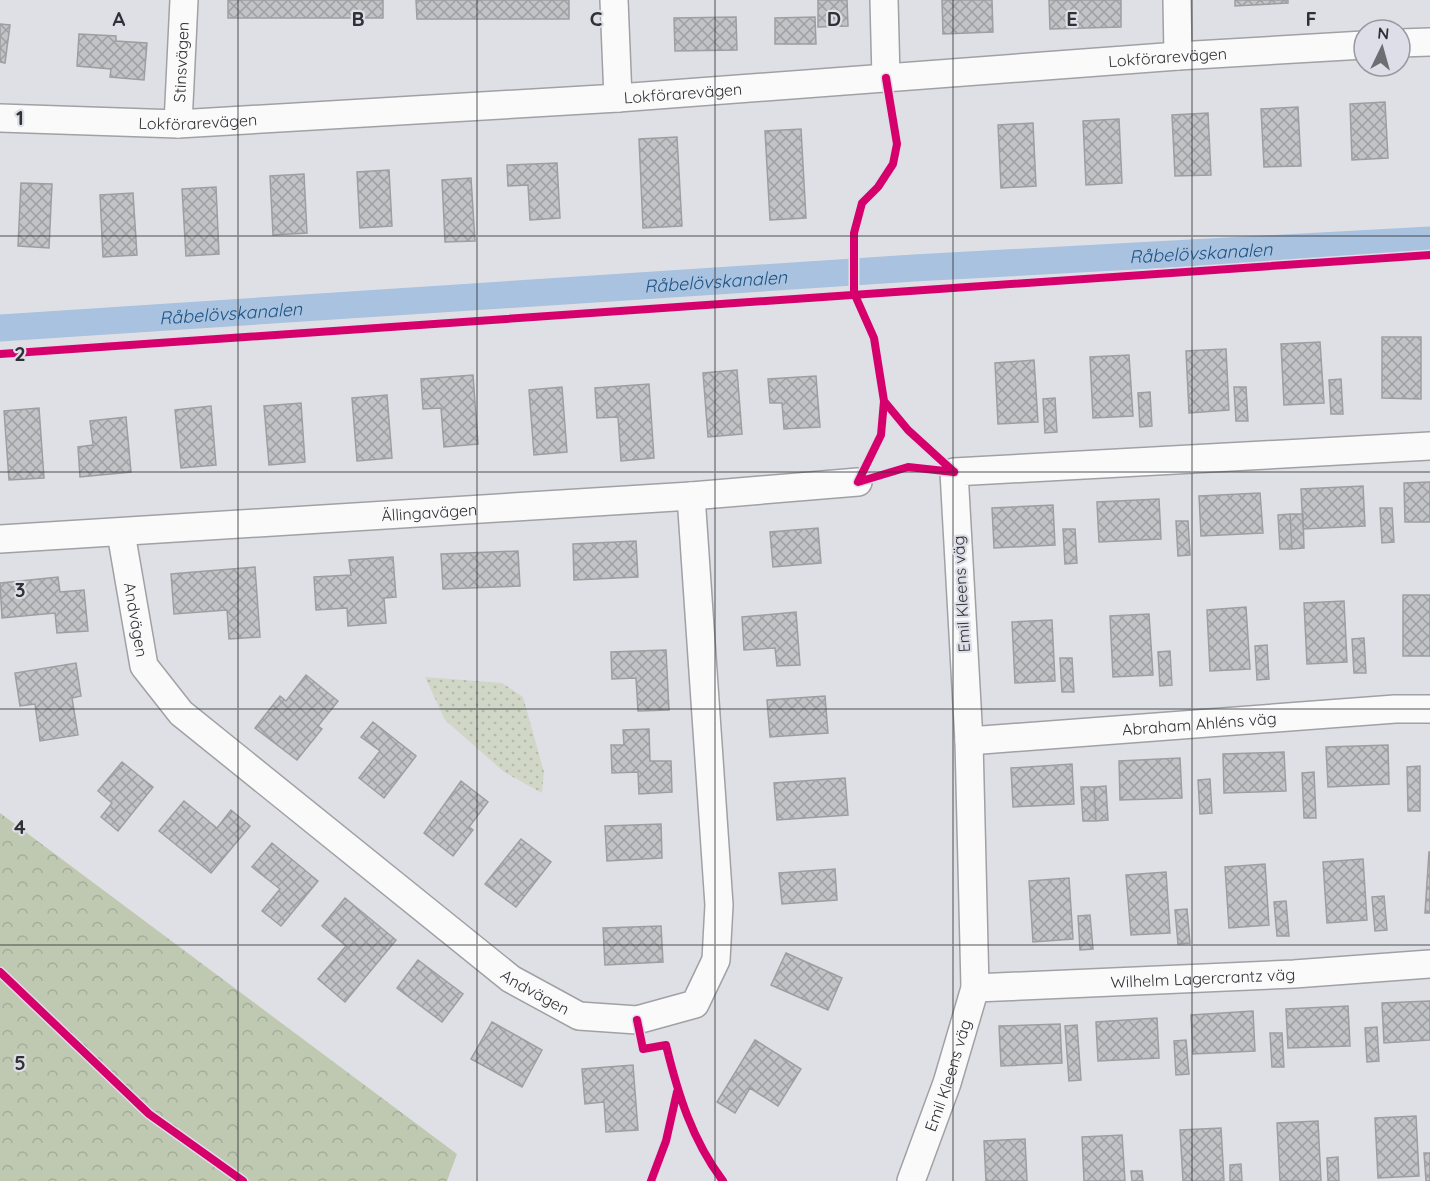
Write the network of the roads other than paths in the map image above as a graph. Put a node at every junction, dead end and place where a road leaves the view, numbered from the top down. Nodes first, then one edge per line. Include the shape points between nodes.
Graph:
1 (184, 0) edge
2 (614, 0) edge
3 (884, 0) edge
4 (1177, 0) edge
5 (1430, 42) edge
6 (1412, 43) edge
7 (1352, 46) edge
8 (1178, 56) junction
9 (886, 78) junction
10 (618, 98) junction
11 (0, 118) edge
12 (178, 124) junction
13 (1430, 446) edge
14 (858, 482) dead end
15 (691, 496) junction
16 (121, 533) junction
17 (0, 539) edge
18 (1430, 709) edge
19 (969, 741) junction
20 (1430, 964) edge
21 (975, 988) junction
22 (911, 1181) edge

1 - 12 street, Stinsvägen
2 - 10 street
3 - 9 street
4 - 8 street
5 - 6 street
7 - 8 street, Lokförarevägen
8 - 9 street, Lokförarevägen
9 - 10 street, Lokförarevägen
10 - 12 street, Lokförarevägen
11 - 12 street, Lokförarevägen
13 - 19 street, Emil Kleens väg via 954,472
14 - 15 street, Ällingavägen
15 - 16 street, Ällingavägen
15 - 16 street, Andvägen via 719,905 716,960 694,1004 637,1020 579,1016 511,979 181,713 144,666
16 - 17 street, Ällingavägen
18 - 19 street, Abraham Ahléns väg
19 - 21 street, Emil Kleens väg
20 - 21 street, Wilhelm Lagercrantz väg
21 - 22 street, Emil Kleens väg via 947,1083

